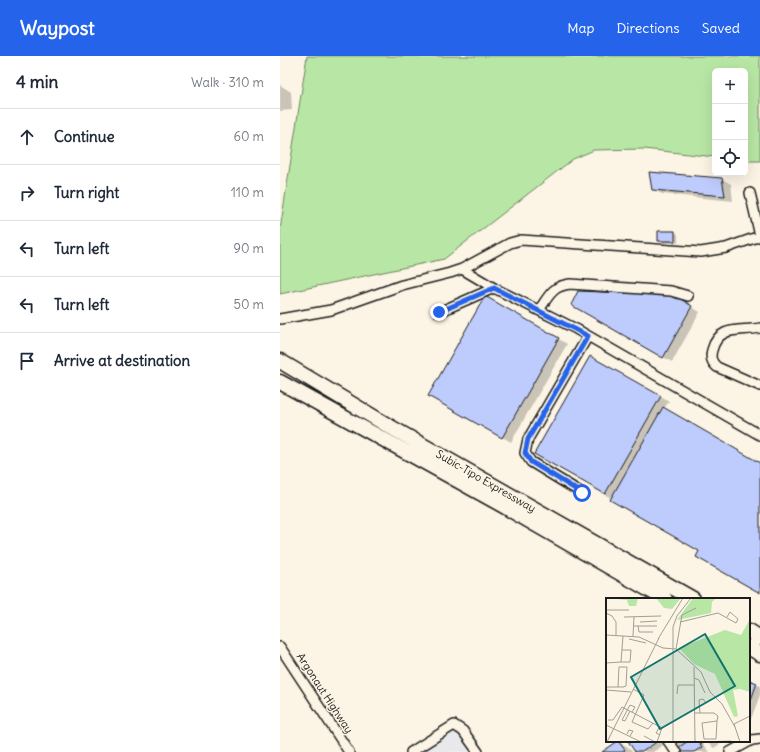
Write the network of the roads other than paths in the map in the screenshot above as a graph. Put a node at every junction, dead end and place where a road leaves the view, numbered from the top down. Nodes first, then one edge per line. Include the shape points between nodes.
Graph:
1 (750, 194) dead end
2 (760, 236) edge
3 (462, 269) junction
4 (494, 288) junction
5 (688, 296) dead end
6 (539, 310) junction
7 (439, 312) dead end
8 (280, 319) edge
9 (760, 328) edge
10 (588, 336) junction
11 (280, 361) edge
12 (280, 382) edge
13 (760, 386) edge
14 (760, 435) edge
15 (582, 493) dead end
16 (664, 598) edge
17 (691, 598) edge
18 (750, 632) edge
19 (760, 638) edge
20 (280, 647) edge
21 (750, 648) edge
22 (760, 654) edge
23 (760, 739) edge
24 (669, 742) edge
25 (749, 742) edge
26 (750, 742) edge
27 (740, 749) edge
28 (349, 752) edge
29 (411, 752) edge
30 (478, 752) edge
31 (676, 752) edge
32 (730, 752) edge

1 - 2 street
2 - 3 street via 726,248 701,252 521,240 510,243
3 - 4 street
3 - 8 street via 402,285 331,310
4 - 6 street
4 - 7 street
5 - 6 street via 671,291 570,284 554,290
6 - 10 street
9 - 13 street via 726,331 717,340 711,356 717,367
10 - 14 street
10 - 15 street via 528,439 525,453 531,462
11 - 17 highway, Subic-Tipo Expressway via 387,425
12 - 16 highway, Subic-Tipo Expressway
18 - 19 highway
20 - 28 street, Argonaut Highway
21 - 22 highway
23 - 26 street
24 - 31 street
25 - 27 street
27 - 32 street
29 - 30 street via 450,726 459,727

